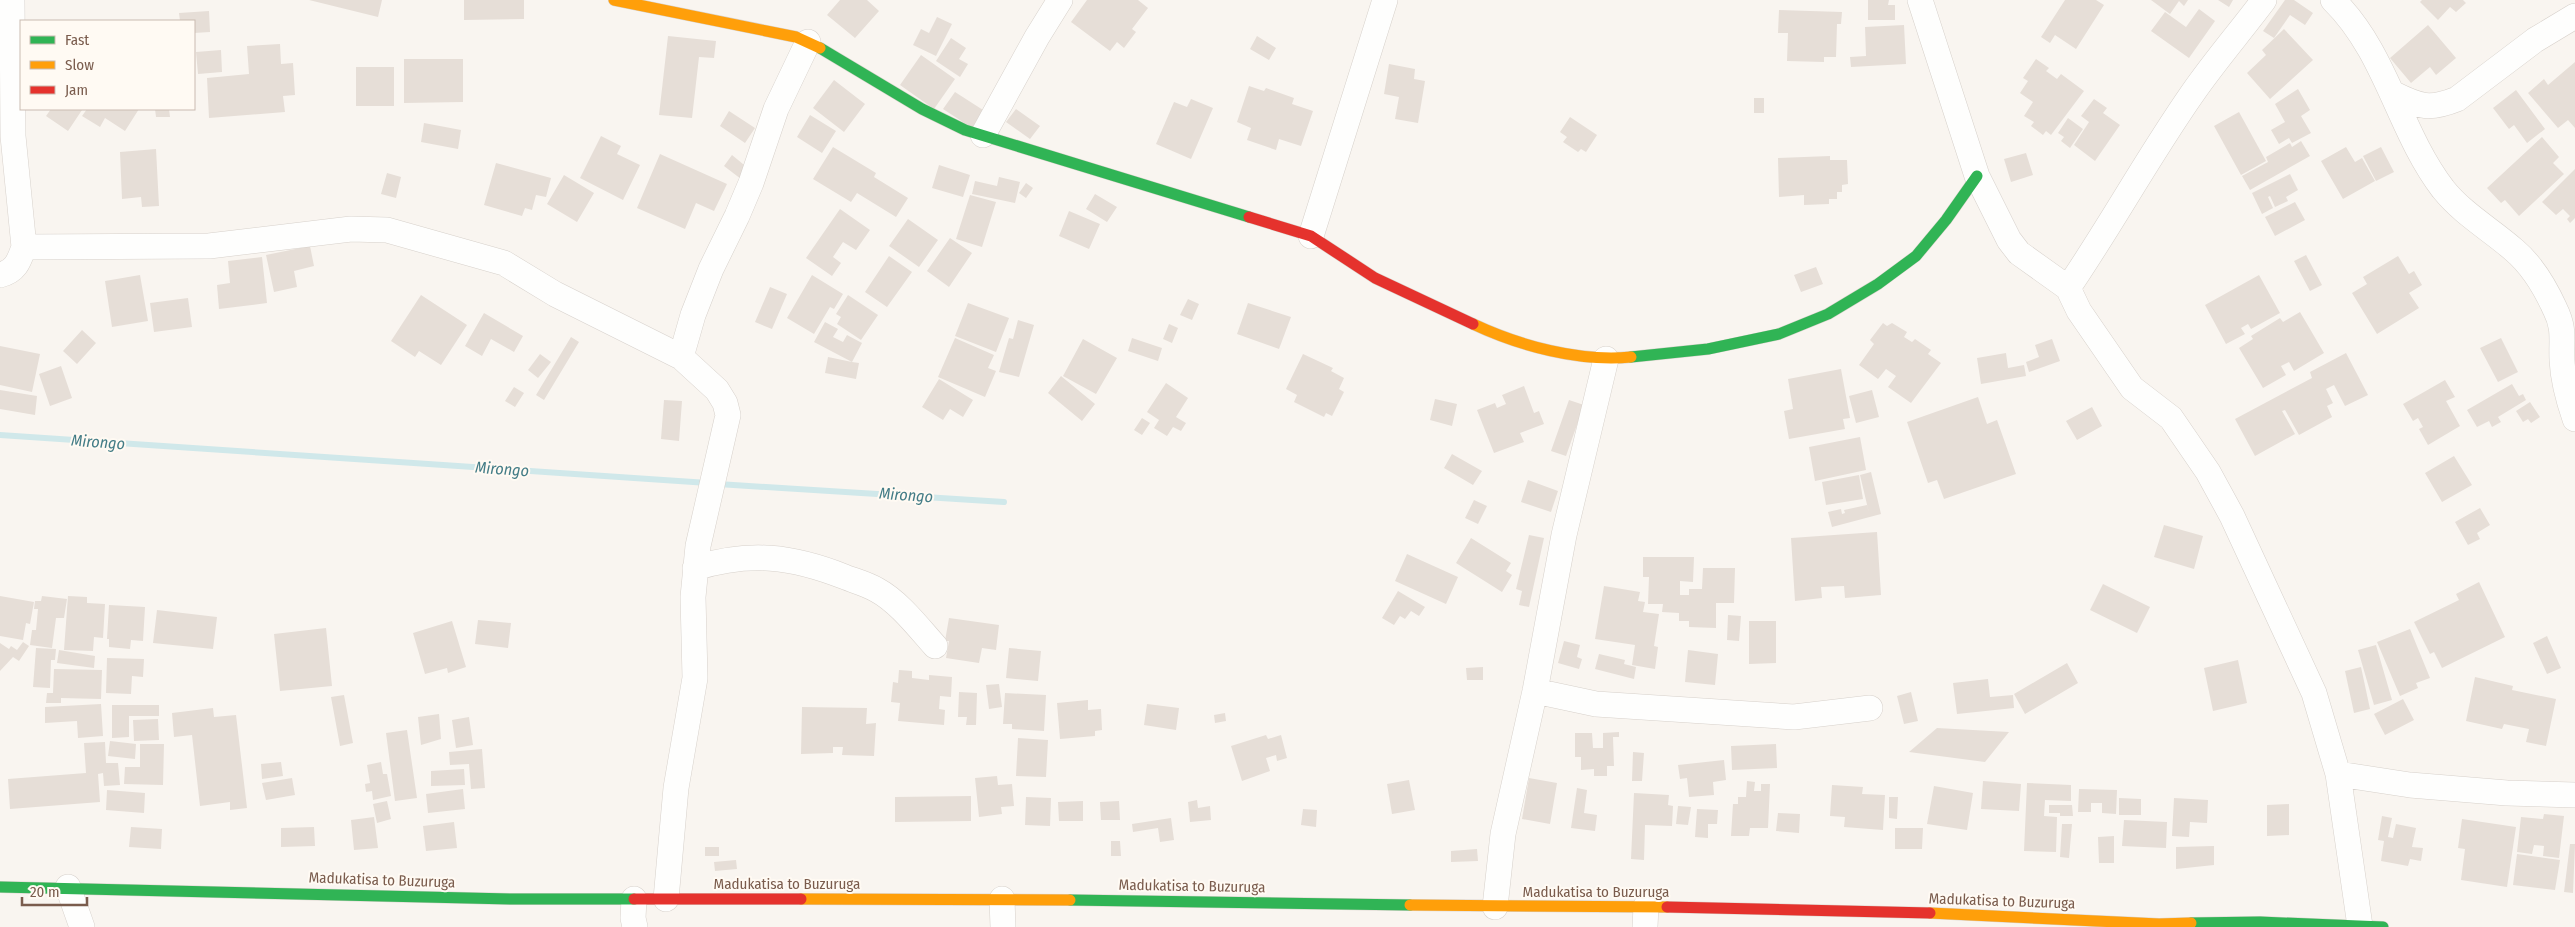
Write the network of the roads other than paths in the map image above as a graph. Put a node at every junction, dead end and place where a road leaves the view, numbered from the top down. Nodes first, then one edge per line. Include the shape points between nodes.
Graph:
1 (12, 0) edge
2 (614, 0) edge
3 (1060, 0) edge
4 (1385, 0) edge
5 (1920, 0) edge
6 (2264, 0) edge
7 (2333, 0) edge
8 (2575, 16) edge
9 (808, 42) junction
10 (2394, 94) junction
11 (983, 136) junction
12 (1977, 176) junction
13 (1310, 236) junction
14 (24, 246) junction
15 (0, 275) edge
16 (2068, 288) junction
17 (681, 357) junction
18 (1606, 359) junction
19 (2575, 419) edge
20 (695, 568) junction
21 (935, 646) dead end
22 (1535, 691) junction
23 (1870, 708) dead end
24 (2338, 774) junction
25 (2575, 795) edge
26 (0, 886) edge
27 (68, 887) junction
28 (634, 899) junction
29 (666, 899) junction
30 (1002, 900) junction
31 (1495, 907) junction
32 (1646, 916) edge
33 (1898, 919) edge
34 (2329, 926) edge
35 (2371, 926) edge
36 (82, 927) edge
37 (635, 927) edge
38 (1003, 927) edge

1 - 14 street via 13,136
2 - 9 main road
3 - 11 street
4 - 13 street
5 - 12 street
6 - 16 street via 2192,93 2108,230
7 - 10 street via 2362,34
8 - 10 street via 2535,40 2457,99 2426,107
9 - 11 main road via 938,120
9 - 17 street via 776,109 744,200 711,268
10 - 19 street via 2408,132 2442,188 2453,201 2515,251 2536,274 2563,328 2566,394
11 - 13 main road
12 - 16 street via 1995,215 2019,253
12 - 18 main road via 1916,256 1828,314 1778,334 1708,349
13 - 18 main road via 1375,278 1479,327 1553,352
14 - 15 street via 18,264 9,273
14 - 17 street via 209,246 351,229 387,230 504,263 555,294
16 - 24 street via 2079,311 2132,388 2172,418 2208,472 2232,516 2314,693
17 - 20 street via 717,390 728,415
18 - 22 street via 1564,535
20 - 21 street via 720,560 757,556 790,559 832,572 878,590
20 - 29 street via 695,678 676,788
22 - 23 street via 1596,704 1767,716 1794,717
22 - 31 street via 1503,834
24 - 25 street via 2410,785
24 - 35 street
26 - 27 main road, Madukatisa to Buzuruga
27 - 28 main road, Madukatisa to Buzuruga via 513,899
27 - 36 street
28 - 29 main road, Madukatisa to Buzuruga
28 - 37 street
29 - 30 main road, Madukatisa to Buzuruga
30 - 31 main road, Madukatisa to Buzuruga
30 - 38 street
31 - 32 main road, Madukatisa to Buzuruga
32 - 33 main road, Madukatisa to Buzuruga
33 - 34 main road, Madukatisa to Buzuruga via 2159,924 2260,922
34 - 35 main road, Madukatisa to Buzuruga

